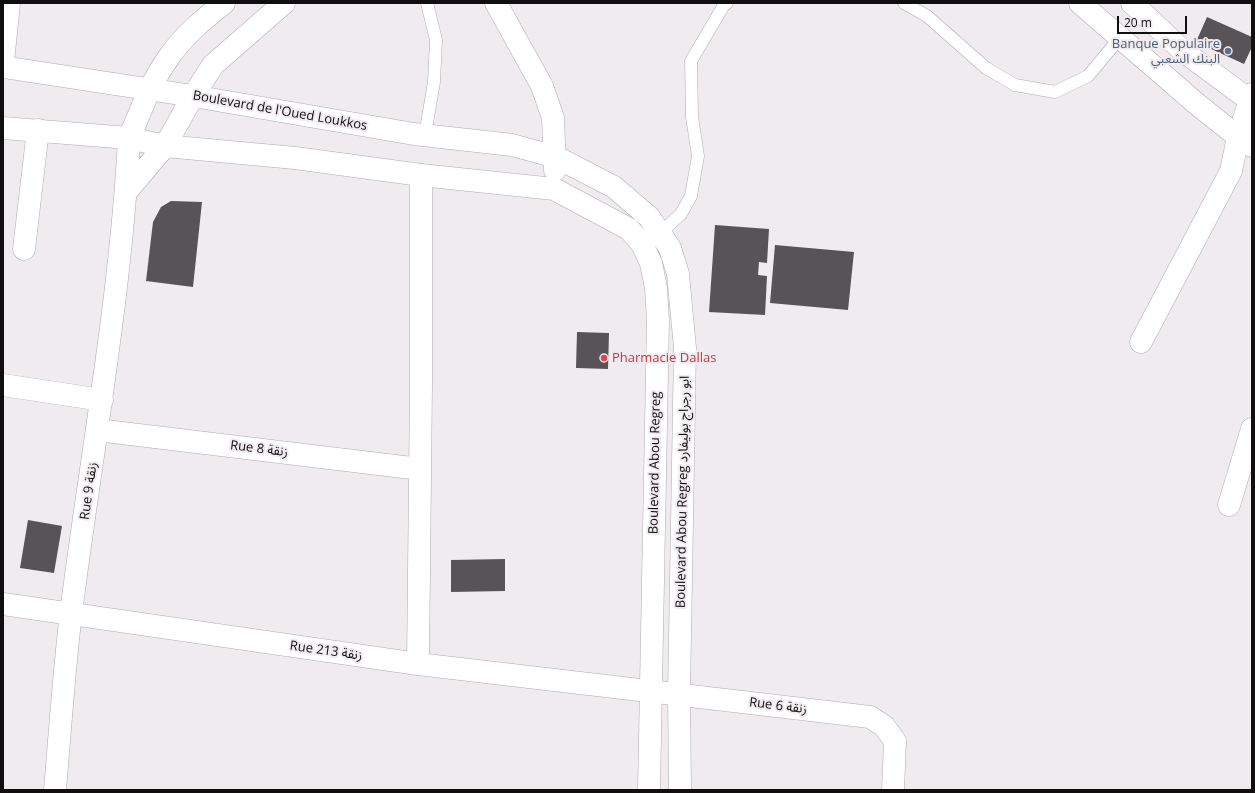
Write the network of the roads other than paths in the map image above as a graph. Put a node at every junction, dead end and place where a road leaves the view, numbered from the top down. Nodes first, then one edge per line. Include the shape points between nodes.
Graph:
1 (8, 3) edge
2 (224, 3) edge
3 (284, 3) edge
4 (427, 3) edge
5 (496, 3) edge
6 (727, 3) edge
7 (904, 3) edge
8 (1080, 3) edge
9 (1136, 4) edge
10 (1119, 39) junction
11 (3, 62) edge
12 (3, 67) edge
13 (150, 90) junction
14 (193, 96) junction
15 (1251, 99) edge
16 (3, 128) edge
17 (38, 130) junction
18 (425, 135) junction
19 (129, 138) junction
20 (1245, 141) edge
21 (165, 146) junction
22 (556, 157) junction
23 (421, 175) junction
24 (554, 189) junction
25 (126, 192) junction
26 (660, 233) junction
27 (24, 249) dead end
28 (1141, 342) dead end
29 (3, 385) edge
30 (102, 400) junction
31 (1252, 429) edge
32 (97, 430) junction
33 (420, 469) junction
34 (1229, 505) dead end
35 (3, 604) edge
36 (71, 614) junction
37 (418, 664) junction
38 (650, 692) junction
39 (679, 694) junction
40 (55, 790) edge
41 (649, 790) edge
42 (680, 790) edge
43 (893, 790) edge

1 - 11 street
2 - 13 street via 203,20 169,57
3 - 14 street via 213,65
4 - 18 lane via 436,40 434,82
5 - 22 street via 542,86 552,118
6 - 26 lane via 724,4 691,61 692,118 698,156 691,196 681,214
7 - 10 lane via 927,16 986,68 1015,85 1056,92 1088,76
8 - 10 street
9 - 15 street via 1183,51
10 - 20 street
12 - 13 street, Boulevard de l'Oued Loukkos
13 - 14 street, Boulevard de l'Oued Loukkos
13 - 19 street
14 - 18 street, Boulevard de l'Oued Loukkos
14 - 21 street
15 - 20 street
16 - 17 street
17 - 19 street
17 - 27 street
18 - 22 street, Boulevard de l'Oued Loukkos via 512,145
19 - 21 street
19 - 25 street, Rue 9 زنقة
20 - 28 street
21 - 23 street via 295,158
21 - 25 street
22 - 24 street
22 - 26 street, Boulevard Abou Regreg ابو رجراج بوليفارد via 614,187 649,217
23 - 24 street
23 - 33 street
24 - 38 street, Boulevard Abou Regreg via 629,230 642,244 651,263 656,288 658,320
25 - 30 street, Rue 9 زنقة
26 - 39 street, Boulevard Abou Regreg ابو رجراج بوليفارد via 670,248 678,274 685,348
29 - 30 street
30 - 32 street, Rue 9 زنقة
31 - 34 street
32 - 33 street, Rue 8 زنقة
32 - 36 street, Rue 9 زنقة
33 - 37 street
35 - 36 street, Rue 213 زنقة
36 - 37 street, Rue 213 زنقة
36 - 40 street, Rue 9 زنقة
37 - 38 street, Rue 213 زنقة
38 - 39 street, Rue 6 زنقة
38 - 41 street, Boulevard Abou Regreg
39 - 42 street, Boulevard Abou Regreg ابو رجراج بوليفارد
39 - 43 street, Rue 6 زنقة via 870,717 884,726 895,741

